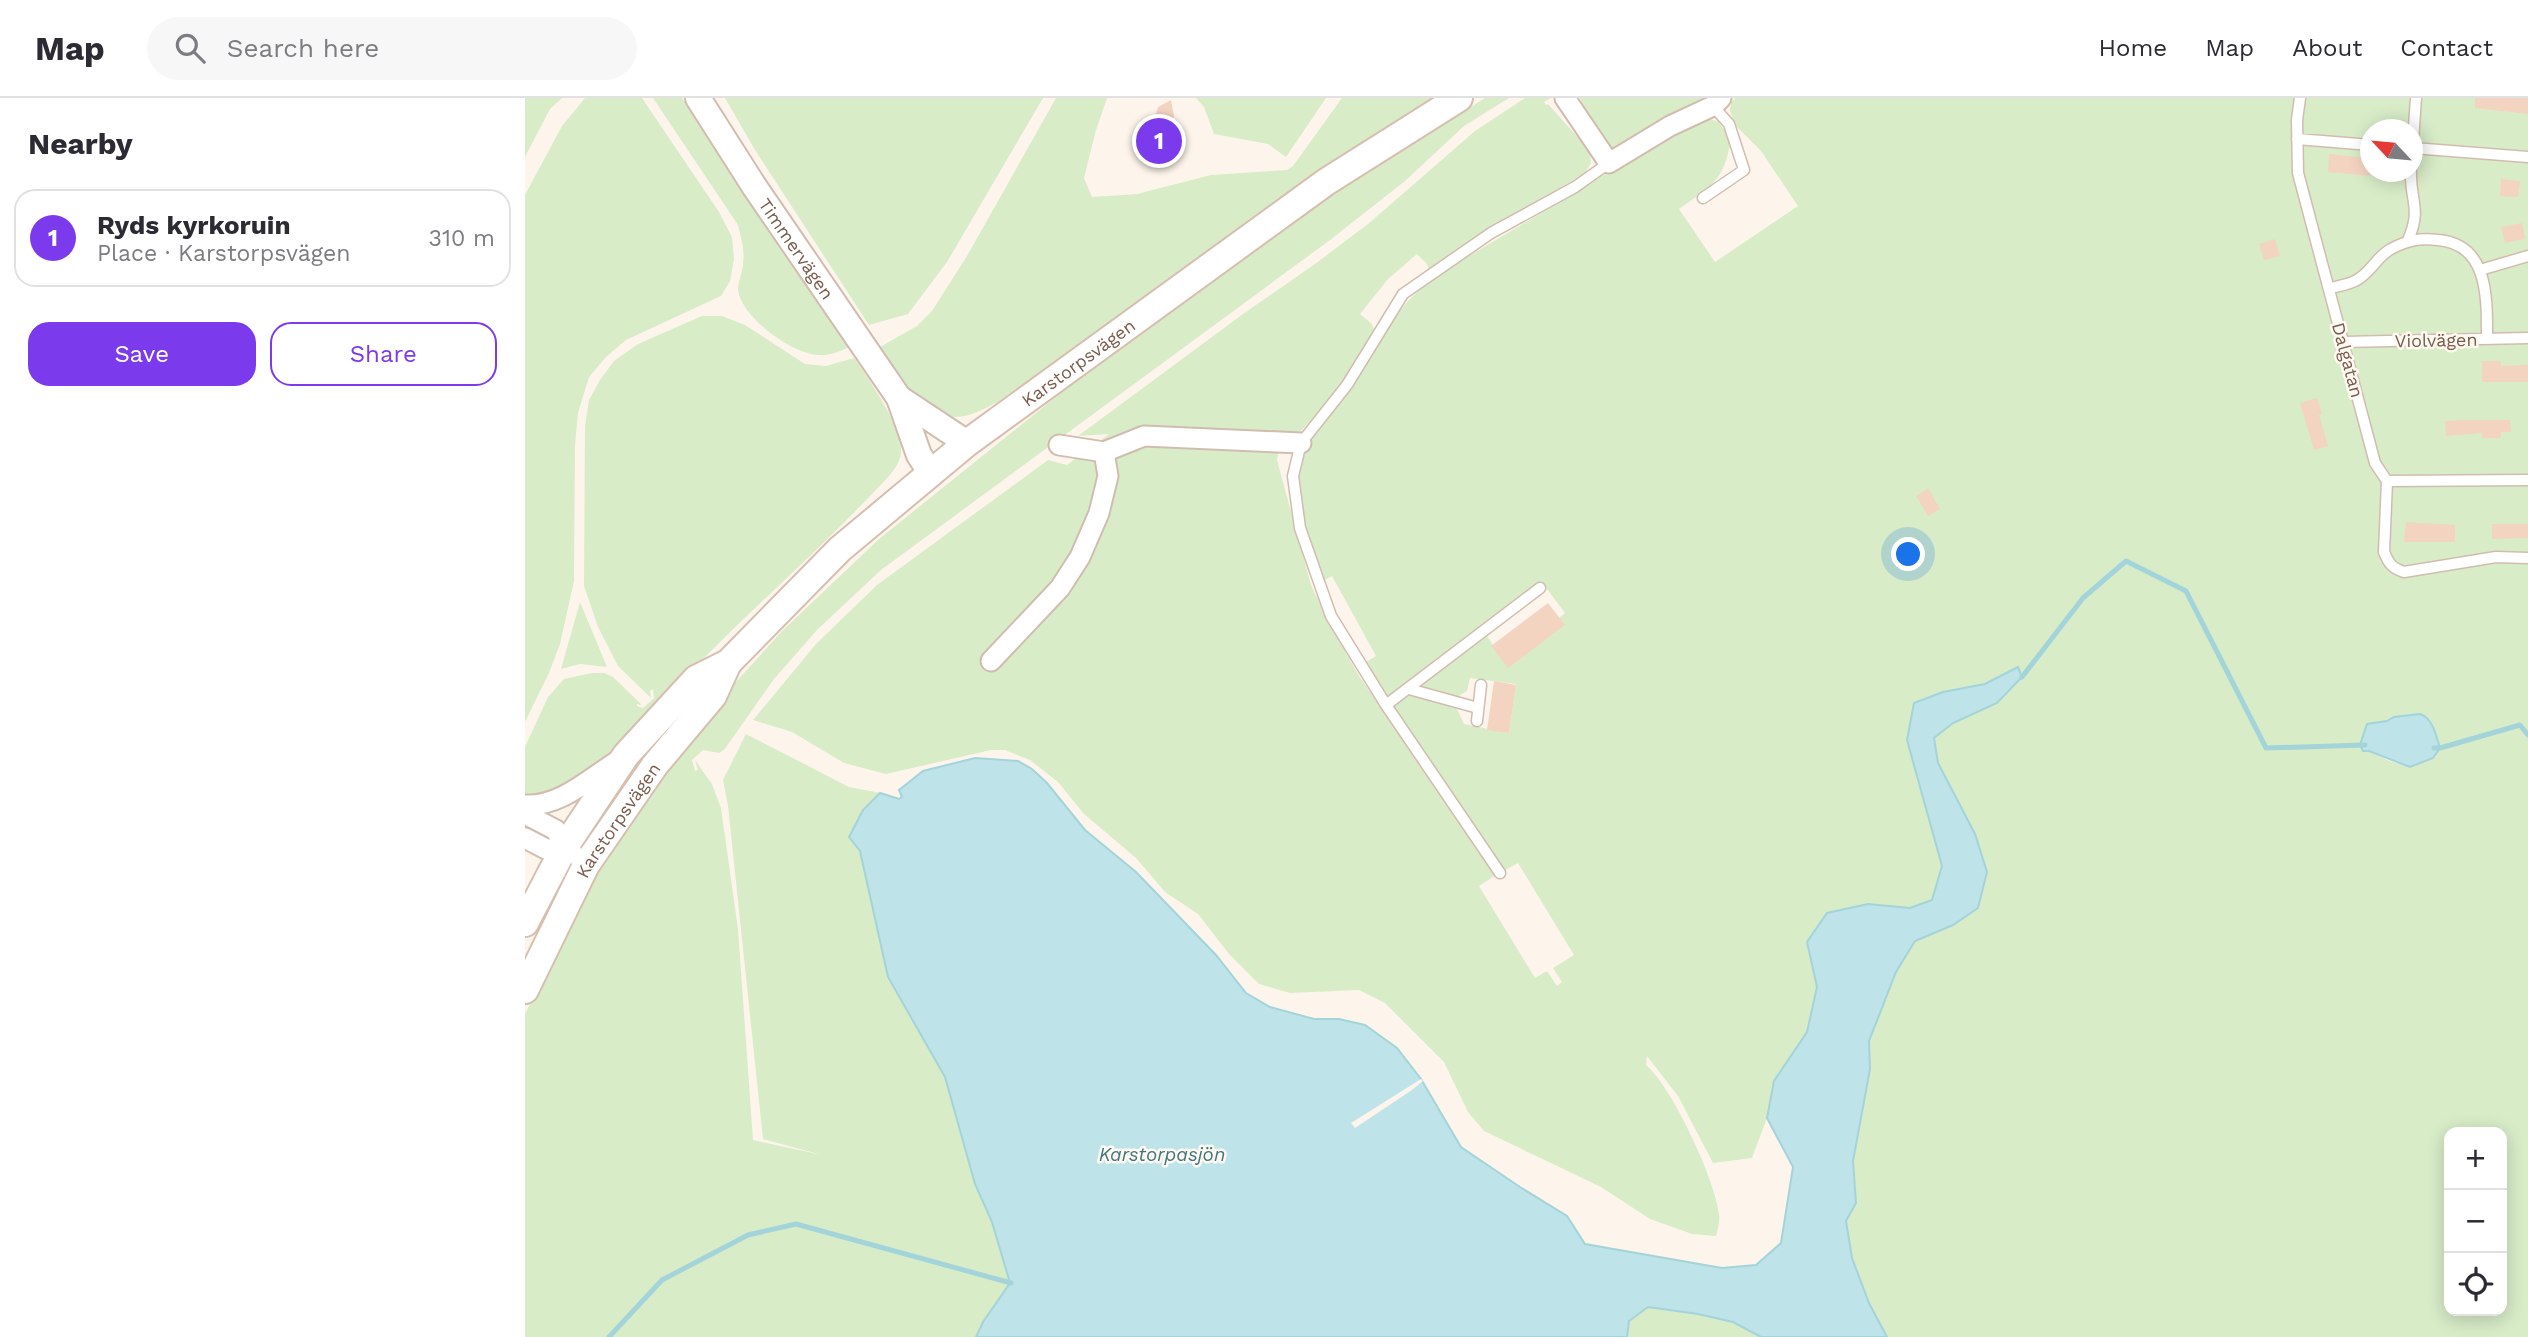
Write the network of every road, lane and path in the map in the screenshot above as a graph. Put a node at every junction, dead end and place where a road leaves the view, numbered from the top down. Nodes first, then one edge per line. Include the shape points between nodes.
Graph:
1 (698, 98) edge
2 (1459, 98) edge
3 (1566, 98) edge
4 (2300, 98) edge
5 (2416, 98) edge
6 (1717, 102) edge
7 (2415, 119) edge
8 (2297, 139) junction
9 (2360, 144) edge
10 (2423, 149) edge
11 (2528, 157) edge
12 (1609, 163) junction
13 (2413, 182) edge
14 (1703, 198) dead end
15 (2408, 240) junction
16 (2528, 256) edge
17 (2480, 270) junction
18 (2329, 289) junction
19 (2528, 338) edge
20 (2487, 339) junction
21 (2343, 342) junction
22 (899, 398) junction
23 (967, 443) junction
24 (1301, 443) junction
25 (1059, 445) dead end
26 (1104, 452) junction
27 (931, 473) junction
28 (2528, 480) edge
29 (2388, 481) junction
30 (2528, 558) edge
31 (1540, 588) dead end
32 (991, 662) dead end
33 (728, 663) junction
34 (1481, 685) dead end
35 (1409, 689) junction
36 (1386, 705) junction
37 (1478, 708) junction
38 (1477, 721) dead end
39 (626, 755) junction
40 (525, 805) edge
41 (525, 814) edge
42 (525, 838) edge
43 (564, 848) junction
44 (586, 864) junction
45 (1500, 873) dead end
46 (525, 923) edge
47 (525, 990) edge

1 - 22 street, Timmervägen
2 - 23 main road, Karstorpsvägen via 1326,182
3 - 12 street
4 - 8 lane, Dalgatan
5 - 7 lane
6 - 12 street
6 - 14 lane via 1744,170
8 - 9 lane
8 - 18 lane, Dalgatan via 2298,173
10 - 11 lane
12 - 24 lane via 1491,233 1403,294 1347,384
13 - 15 lane via 2417,209
15 - 17 lane via 2451,241 2468,250
15 - 18 lane via 2387,251 2355,281
16 - 17 lane
17 - 20 lane via 2487,300
18 - 21 lane, Dalgatan
19 - 20 lane, Violvägen
20 - 21 lane, Violvägen
21 - 29 lane, Dalgatan via 2375,463
22 - 23 street, Timmervägen
22 - 27 street, Timmervägen via 919,454
23 - 27 main road, Karstorpsvägen
24 - 26 street via 1144,436
24 - 36 lane via 1293,476 1308,555 1331,616
25 - 26 street
26 - 32 street via 1108,475 1099,513 1080,557 1060,588
27 - 33 main road, Karstorpsvägen via 840,549
28 - 29 lane
29 - 30 lane via 2384,552 2395,569 2404,572 2495,557
31 - 35 lane
33 - 39 main road, Karstorpsvägen via 696,679
33 - 44 main road, Karstorpsvägen via 713,696 655,765
34 - 37 lane
35 - 36 lane
35 - 37 lane
36 - 45 lane
37 - 38 lane
39 - 40 street via 555,800
39 - 43 main road, Karstorpsvägen
41 - 43 street via 556,830
42 - 43 street via 546,849
43 - 44 street
43 - 46 main road, Karstorpsvägen
44 - 47 main road, Karstorpsvägen

